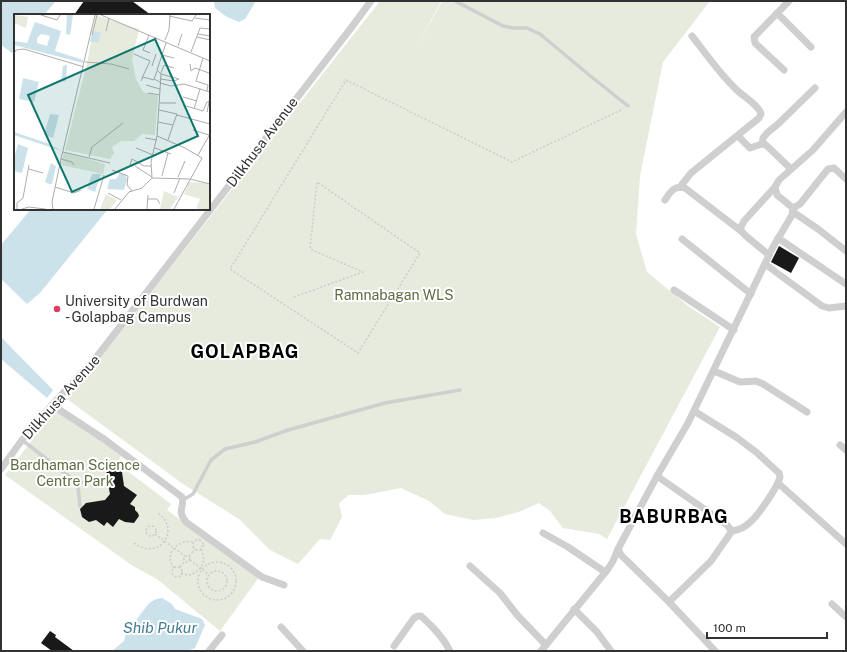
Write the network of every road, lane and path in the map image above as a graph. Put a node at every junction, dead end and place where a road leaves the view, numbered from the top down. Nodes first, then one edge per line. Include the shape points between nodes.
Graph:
1 (371, 1) edge
2 (455, 1) edge
3 (789, 1) edge
4 (777, 13) junction
5 (692, 36) dead end
6 (811, 46) dead end
7 (784, 70) dead end
8 (816, 88) dead end
9 (628, 106) joint
10 (846, 112) edge
11 (738, 136) junction
12 (762, 144) junction
13 (791, 169) junction
14 (846, 179) edge
15 (680, 187) junction
16 (776, 187) junction
17 (665, 200) dead end
18 (210, 210) edge
19 (210, 210) edge
20 (793, 210) junction
21 (741, 230) junction
22 (778, 238) junction
23 (682, 239) dead end
24 (846, 251) edge
25 (770, 255) junction
26 (765, 264) junction
27 (846, 284) edge
28 (674, 290) dead end
29 (751, 294) junction
30 (294, 297) dead end
31 (846, 306) edge
32 (734, 330) junction
33 (714, 371) junction
34 (460, 390) dead end
35 (52, 405) junction
36 (694, 411) junction
37 (807, 412) dead end
38 (22, 440) junction
39 (1, 469) edge
40 (657, 476) junction
41 (100, 480) dead end
42 (77, 483) junction
43 (778, 483) junction
44 (183, 500) junction
45 (80, 506) dead end
46 (158, 513) dead end
47 (732, 531) junction
48 (543, 533) dead end
49 (155, 534) junction
50 (165, 541) junction
51 (193, 542) junction
52 (134, 543) dead end
53 (846, 544) edge
54 (174, 548) junction
55 (201, 548) junction
56 (195, 549) junction
57 (618, 549) junction
58 (185, 556) junction
59 (189, 556) junction
60 (190, 560) junction
61 (185, 561) junction
62 (470, 566) dead end
63 (174, 568) junction
64 (180, 568) junction
65 (202, 569) junction
66 (605, 572) junction
67 (181, 574) junction
68 (209, 575) junction
69 (284, 585) dead end
70 (669, 602) junction
71 (832, 604) dead end
72 (574, 609) junction
73 (846, 616) edge
74 (281, 627) dead end
75 (222, 635) dead end
76 (546, 645) junction
77 (394, 646) dead end
78 (208, 651) edge
79 (304, 651) edge
80 (450, 651) edge
81 (541, 651) edge
82 (611, 651) edge
83 (715, 651) edge

1 - 19 street, Dilkhusa Avenue
2 - 9 lane via 503,26 527,28 540,34
3 - 4 street
4 - 6 street
4 - 7 street via 756,33 754,39 755,43
5 - 11 street via 737,90 760,111 759,118
8 - 12 street via 767,133
9 - 30 path via 512,162 346,80 230,269 358,353 420,253 317,182 310,249 363,272
10 - 13 street via 813,150
11 - 12 street via 750,148
11 - 15 street via 691,174
12 - 13 street
13 - 16 street via 779,180
14 - 20 street via 834,168 828,169
15 - 17 street via 673,189
15 - 21 street via 685,188
16 - 20 street via 777,195
16 - 21 street via 744,221
18 - 35 street, Dilkhusa Avenue via 95,359
20 - 22 street
20 - 24 street
21 - 25 street
22 - 25 street
22 - 27 street
23 - 29 street
25 - 26 street
26 - 29 street
26 - 31 street via 822,306
28 - 32 street
29 - 32 street
32 - 33 street
33 - 36 street
33 - 37 street via 740,382 756,381 763,384
34 - 44 lane via 385,403 225,449 211,460 193,494
35 - 38 street, Dilkhusa Avenue
35 - 44 street via 104,439
36 - 40 street
36 - 43 street via 756,452 779,473
38 - 39 street, Dilkhusa Avenue
38 - 42 lane
40 - 47 street
40 - 57 street
41 - 42 lane
42 - 45 lane
43 - 47 street via 754,519 741,529
43 - 53 street
44 - 69 street via 180,512 186,522 262,577
46 - 50 path via 167,527
47 - 70 street via 711,561
48 - 66 street
49 - 49 path via 156,531 149,526 146,532 148,535
49 - 50 path
50 - 52 path via 150,549
50 - 54 path
51 - 54 path via 183,542
51 - 55 path via 200,540 203,544
51 - 56 path
54 - 58 path
54 - 63 path via 170,559
55 - 56 path
55 - 65 path via 204,557
56 - 59 path
57 - 66 street
57 - 70 street
58 - 59 path
58 - 61 path
59 - 60 path
60 - 61 path
60 - 65 path
61 - 64 path
62 - 76 street via 500,593
63 - 64 path
63 - 67 path via 174,576 178,577
64 - 67 path
65 - 65 path via 213,563 228,566 235,579 232,592 220,599 206,596 198,584
65 - 67 path via 191,575
65 - 68 path
66 - 72 street
68 - 68 path via 207,581 211,589 218,591 226,587 228,580 223,572 216,571
70 - 83 street
71 - 73 street
72 - 76 street
72 - 82 street via 597,632
74 - 79 street
75 - 78 street
76 - 81 street
77 - 80 street via 414,618 421,616 445,640

